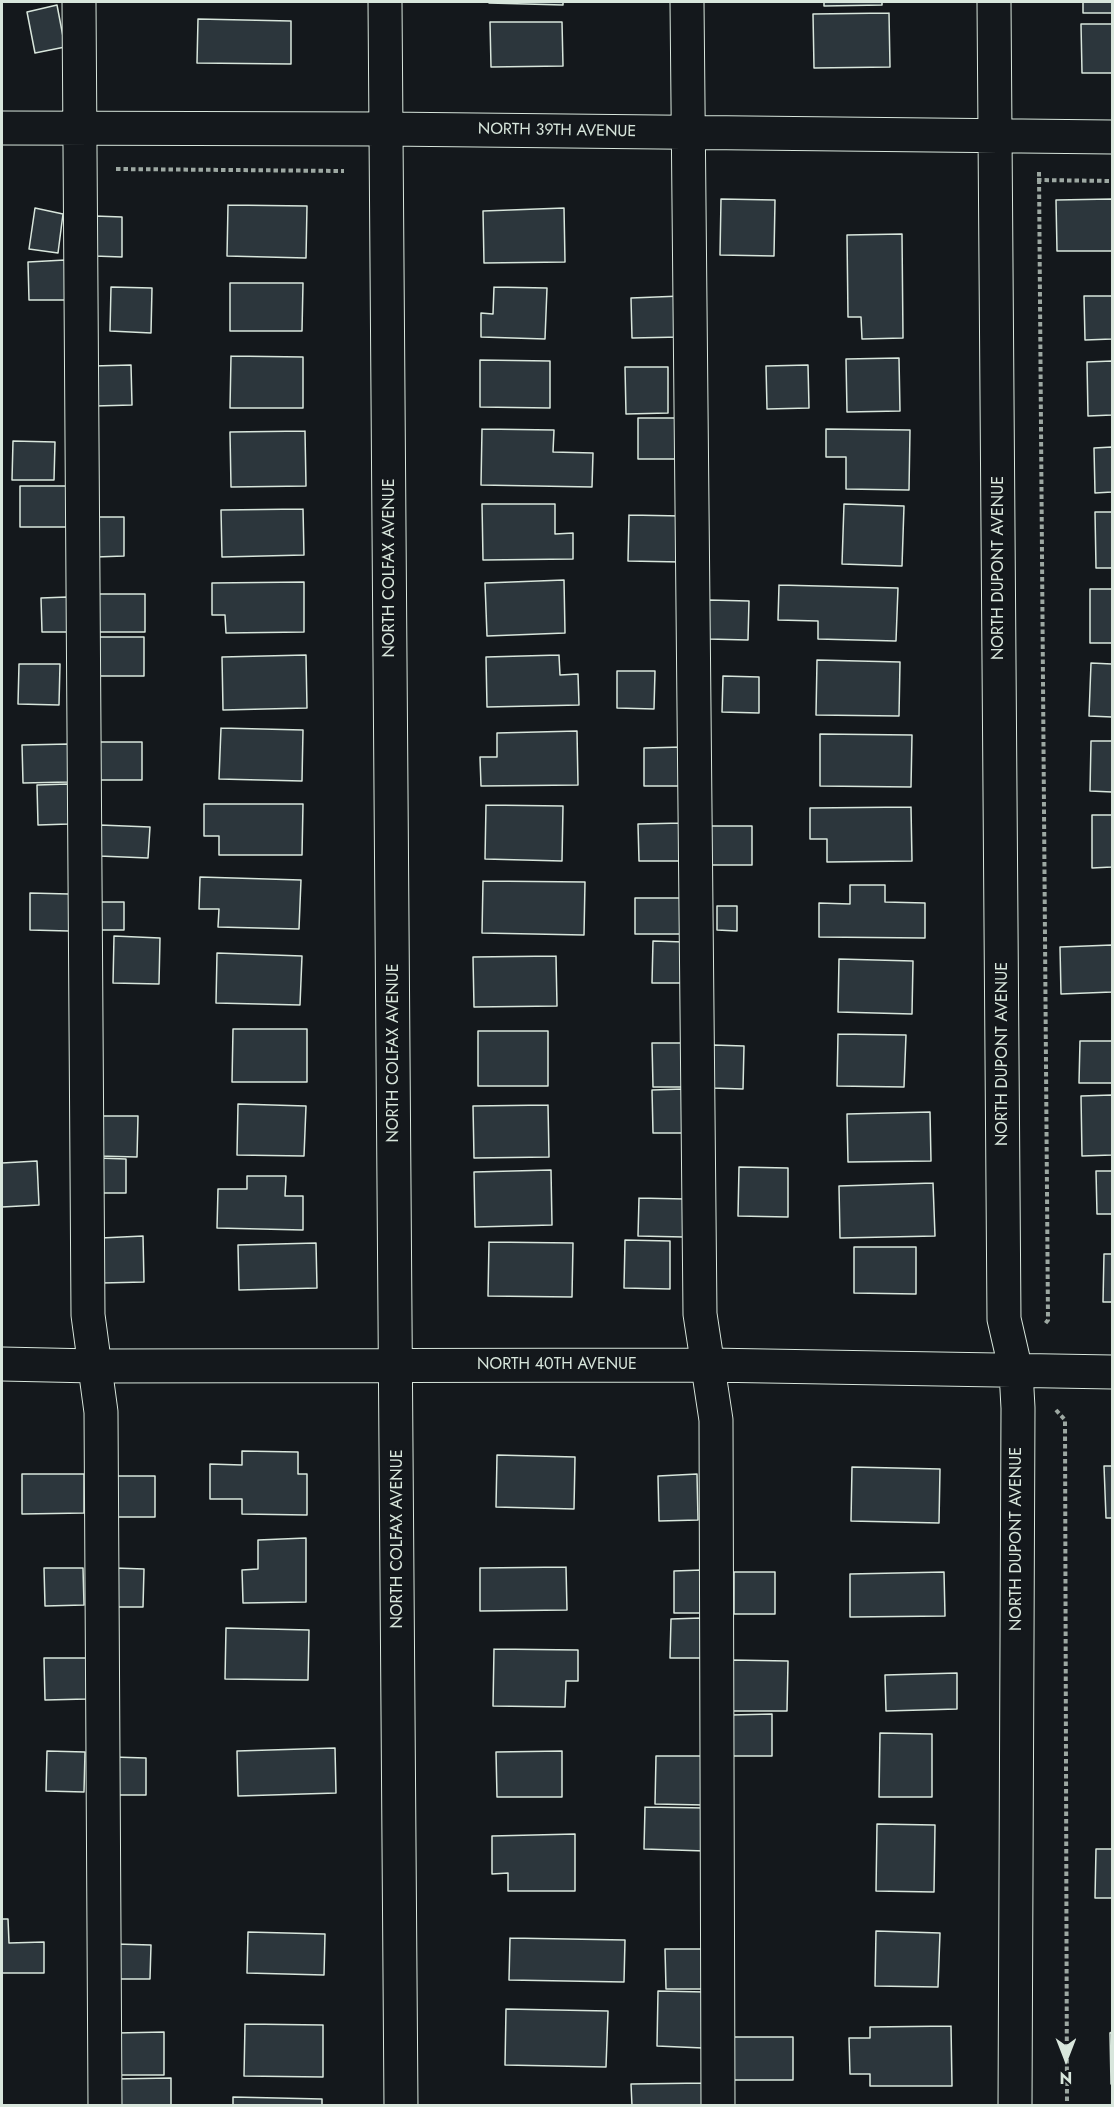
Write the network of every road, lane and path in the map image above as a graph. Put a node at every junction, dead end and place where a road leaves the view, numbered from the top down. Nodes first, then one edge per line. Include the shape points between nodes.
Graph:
1 (79, 2) edge
2 (385, 2) edge
3 (687, 2) edge
4 (994, 2) edge
5 (2, 128) edge
6 (80, 128) junction
7 (386, 129) junction
8 (688, 133) junction
9 (996, 136) junction
10 (1113, 137) edge
11 (1039, 168) dead end
12 (80, 169) junction
13 (344, 171) dead end
14 (1028, 179) dead end
15 (1039, 180) junction
16 (1113, 181) edge
17 (1040, 1330) dead end
18 (2, 1364) edge
19 (397, 1365) junction
20 (709, 1365) junction
21 (94, 1366) junction
22 (1016, 1371) junction
23 (1113, 1372) edge
24 (1053, 1407) dead end
25 (105, 2106) edge
26 (401, 2106) edge
27 (718, 2106) edge
28 (1016, 2106) edge
29 (1066, 2106) edge

1 - 6 street
2 - 7 street, NORTH COLFAX AVENUE
3 - 8 street
4 - 9 street, NORTH DUPONT AVENUE
5 - 6 street, NORTH 39TH AVENUE
6 - 7 street, NORTH 39TH AVENUE
6 - 12 street
7 - 8 street, NORTH 39TH AVENUE
7 - 19 street, NORTH COLFAX AVENUE
8 - 9 street, NORTH 39TH AVENUE
8 - 20 street via 700,1314
9 - 10 street, NORTH 39TH AVENUE
9 - 22 street, NORTH DUPONT AVENUE via 1005,1319
11 - 15 path
12 - 13 path
12 - 21 street via 87,1315
14 - 15 path
15 - 16 path
15 - 17 path via 1048,1320
18 - 21 street, NORTH 40TH AVENUE
19 - 20 street, NORTH 40TH AVENUE
19 - 21 street, NORTH 40TH AVENUE
19 - 26 street, NORTH COLFAX AVENUE
20 - 22 street, NORTH 40TH AVENUE
20 - 27 street via 716,1420
21 - 25 street via 101,1412
22 - 23 street, NORTH 40TH AVENUE
22 - 28 street, NORTH DUPONT AVENUE
24 - 29 path via 1065,1420

